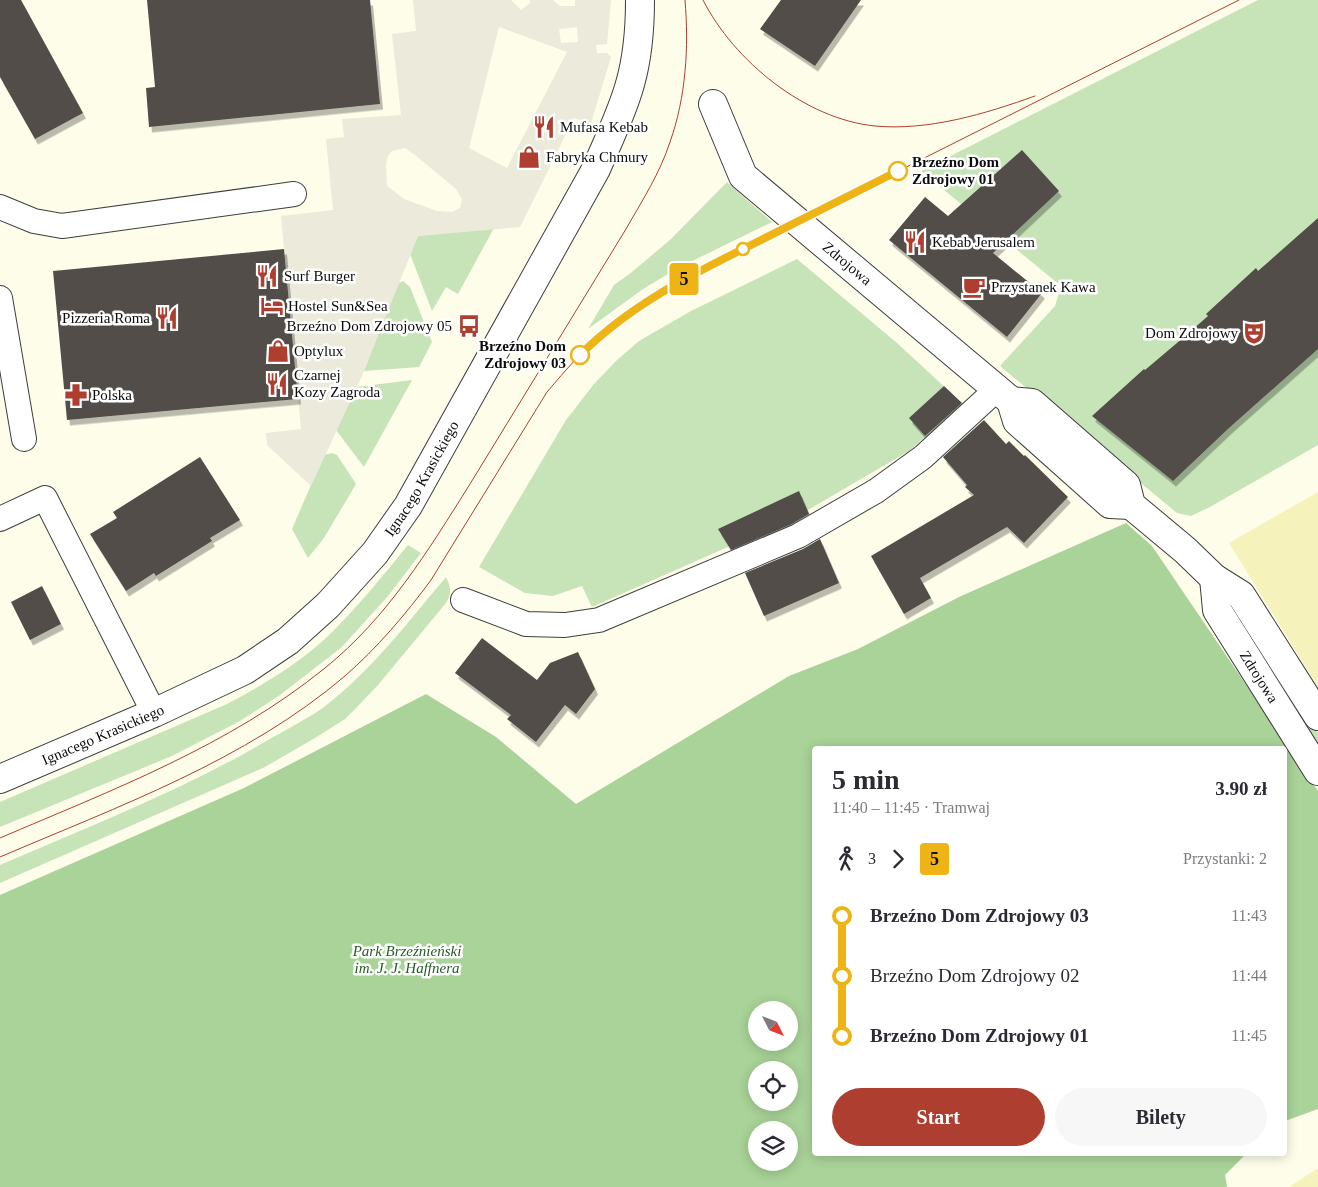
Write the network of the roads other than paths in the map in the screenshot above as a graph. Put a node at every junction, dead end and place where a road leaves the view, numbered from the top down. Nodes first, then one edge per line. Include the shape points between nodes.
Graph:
1 (640, 0) edge
2 (714, 104) dead end
3 (294, 194) dead end
4 (0, 207) edge
5 (0, 298) edge
6 (1004, 395) junction
7 (24, 439) dead end
8 (0, 519) edge
9 (1214, 578) junction
10 (463, 600) dead end
11 (154, 713) junction
12 (1318, 716) edge
13 (1318, 771) edge
14 (0, 779) edge

1 - 11 street, Ignacego Krasickiego via 640,30 631,83 596,169 408,506 375,553 328,605 288,641 245,670
2 - 6 street, Zdrojowa via 743,176
3 - 4 lane via 62,226
5 - 7 lane
6 - 9 street, Zdrojowa via 1032,403 1126,485 1131,505
6 - 10 lane via 876,491 798,536 599,620 565,626 526,624
8 - 11 lane via 45,498
9 - 12 street, Zdrojowa via 1241,594
9 - 13 street, Zdrojowa via 1217,610
11 - 14 street, Ignacego Krasickiego

